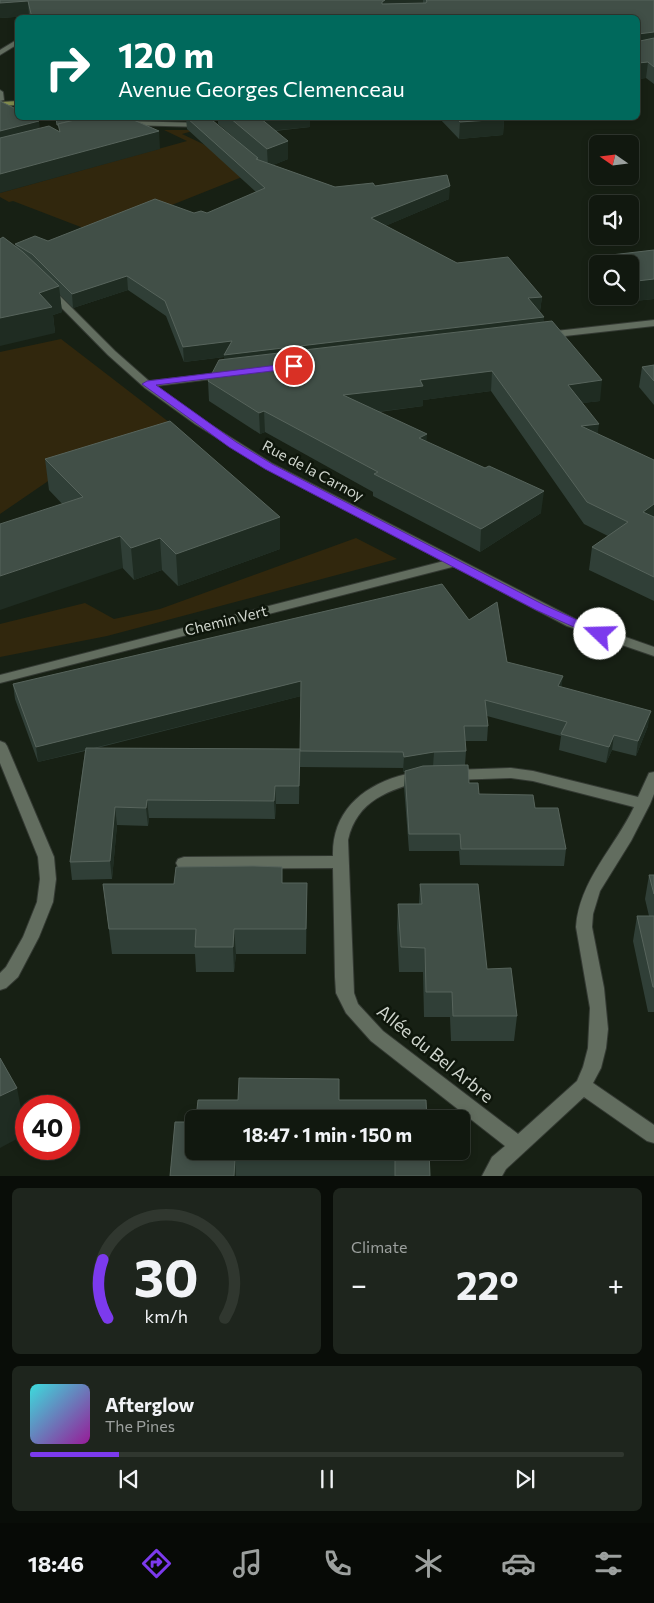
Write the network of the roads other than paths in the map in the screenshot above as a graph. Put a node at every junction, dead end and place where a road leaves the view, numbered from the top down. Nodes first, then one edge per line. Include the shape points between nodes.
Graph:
1 (15, 43) edge
2 (0, 53) edge
3 (15, 98) edge
4 (0, 99) edge
5 (15, 102) edge
6 (115, 123) edge
7 (211, 127) edge
8 (41, 282) edge
9 (654, 323) edge
10 (538, 336) edge
11 (235, 373) edge
12 (147, 384) junction
13 (452, 563) junction
14 (654, 652) edge
15 (0, 679) edge
16 (0, 746) edge
17 (654, 777) edge
18 (643, 804) junction
19 (341, 862) junction
20 (184, 863) dead end
21 (0, 983) edge
22 (583, 1086) junction
23 (654, 1135) edge
24 (518, 1145) junction
25 (490, 1176) edge

1 - 2 street
3 - 4 main road
4 - 5 main road
6 - 7 street
8 - 12 street, Rue de la Carnoy via 102,345
9 - 10 street
11 - 12 street
12 - 13 street, Rue de la Carnoy via 269,466
13 - 14 street, Rue de la Carnoy via 572,623
13 - 15 street, Chemin Vert
16 - 21 street via 46,856 48,878 45,902 31,937 12,972
17 - 18 street
18 - 19 street, Allée du Bel Arbre via 511,773 408,778 368,797 349,815 340,840
18 - 22 street via 587,901 584,914 600,1021 598,1051
19 - 20 street
19 - 24 street, Allée du Bel Arbre via 343,977 345,993 352,1008 377,1036
22 - 23 street
22 - 24 street
24 - 25 street

